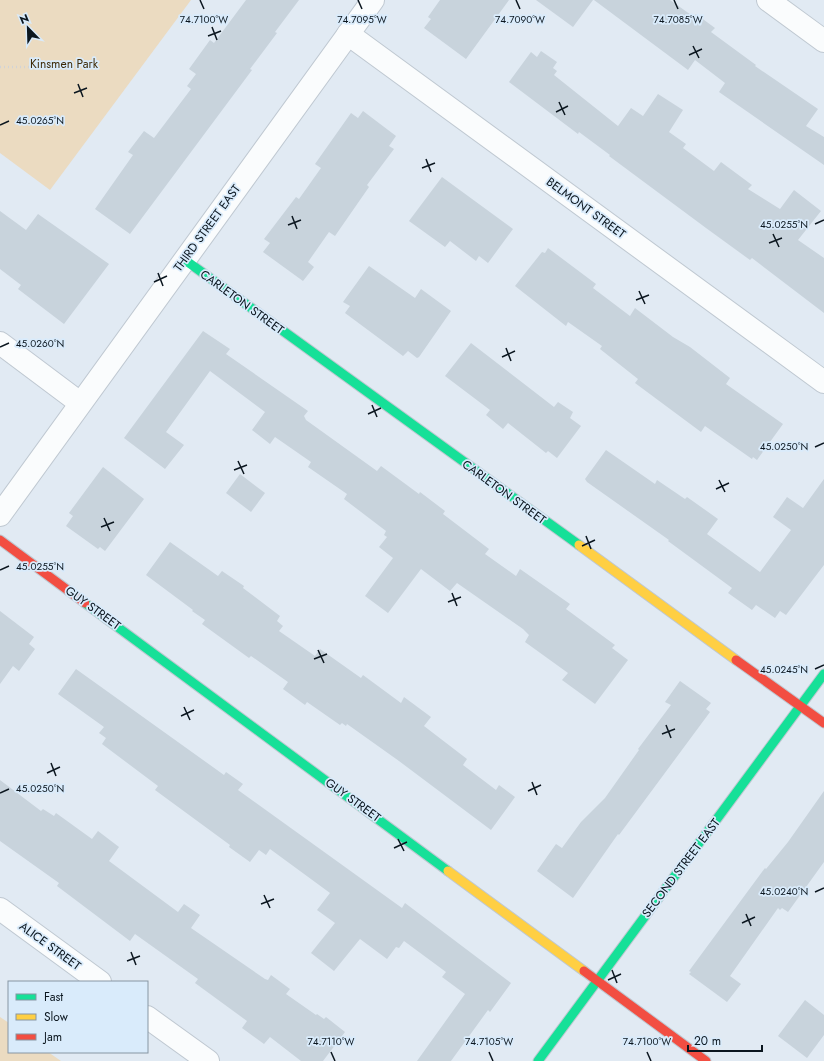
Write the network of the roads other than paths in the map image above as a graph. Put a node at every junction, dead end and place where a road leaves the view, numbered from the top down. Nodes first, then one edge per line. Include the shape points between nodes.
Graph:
1 (373, 0) edge
2 (768, 0) edge
3 (348, 34) junction
4 (824, 41) edge
5 (185, 260) junction
6 (0, 343) edge
7 (824, 382) edge
8 (80, 403) junction
9 (0, 515) edge
10 (0, 540) edge
11 (824, 674) edge
12 (801, 706) junction
13 (824, 723) edge
14 (0, 909) edge
15 (598, 980) junction
16 (99, 981) edge
17 (148, 1018) edge
18 (208, 1061) edge
19 (538, 1061) edge
20 (706, 1061) edge

1 - 3 street, THIRD STREET EAST
2 - 4 street
3 - 5 street, THIRD STREET EAST
3 - 7 street, BELMONT STREET
5 - 8 street, THIRD STREET EAST
5 - 12 street, CARLETON STREET
6 - 8 street
8 - 9 street, THIRD STREET EAST
10 - 15 street, GUY STREET
11 - 12 street, SECOND STREET EAST
12 - 13 street, CARLETON STREET
12 - 15 street, SECOND STREET EAST
14 - 16 street, ALICE STREET
15 - 19 street, SECOND STREET EAST
15 - 20 street, GUY STREET
17 - 18 street

